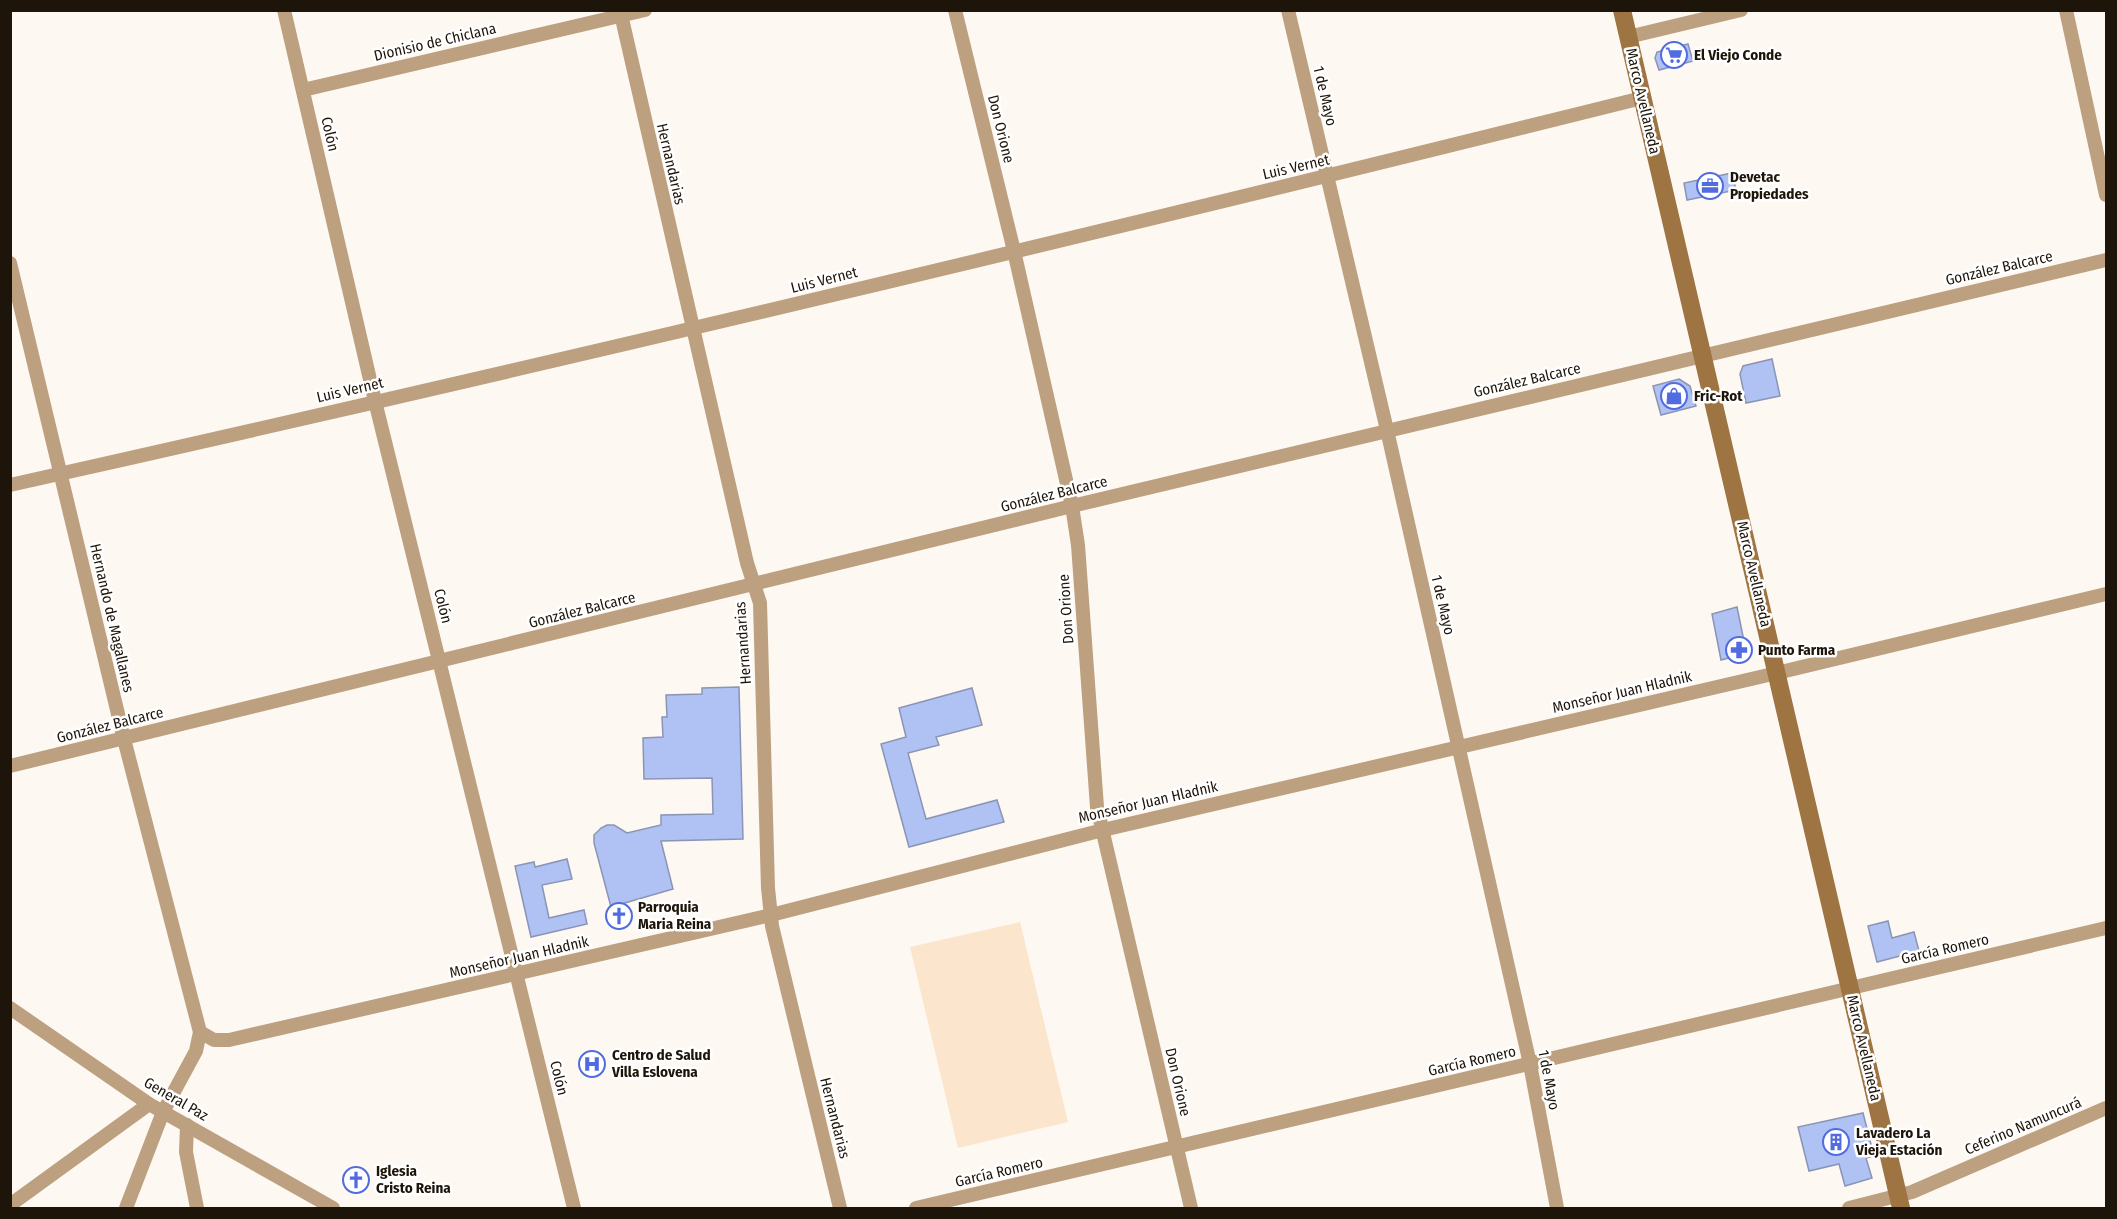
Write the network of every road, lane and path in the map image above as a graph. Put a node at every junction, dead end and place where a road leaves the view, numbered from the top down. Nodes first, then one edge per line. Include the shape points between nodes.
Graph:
1 (284, 10) edge
2 (645, 10) edge
3 (955, 10) edge
4 (1288, 10) edge
5 (1622, 10) edge
6 (1741, 10) edge
7 (2066, 10) edge
8 (620, 13) edge
9 (1628, 37) junction
10 (303, 90) junction
11 (1642, 98) junction
12 (1328, 176) junction
13 (2106, 195) edge
14 (1014, 251) junction
15 (2106, 260) edge
16 (10, 263) edge
17 (692, 328) junction
18 (1703, 356) junction
19 (375, 401) junction
20 (1387, 430) junction
21 (61, 474) junction
22 (10, 485) edge
23 (1072, 506) junction
24 (754, 585) junction
25 (2106, 594) edge
26 (440, 662) junction
27 (1777, 673) junction
28 (124, 738) junction
29 (1457, 746) junction
30 (10, 766) edge
31 (1103, 830) junction
32 (771, 915) junction
33 (2106, 928) edge
34 (517, 975) junction
35 (1850, 988) junction
36 (10, 1008) edge
37 (200, 1032) junction
38 (1530, 1064) junction
39 (149, 1104) junction
40 (2106, 1108) edge
41 (163, 1112) junction
42 (187, 1125) junction
43 (1176, 1148) junction
44 (1899, 1203) edge
45 (10, 1205) edge
46 (126, 1209) edge
47 (197, 1209) edge
48 (333, 1209) edge
49 (574, 1209) edge
50 (840, 1209) edge
51 (916, 1209) edge
52 (1191, 1209) edge
53 (1557, 1209) edge
54 (1850, 1209) edge

1 - 10 street, Colón
2 - 8 street, Dionisio de Chiclana
3 - 14 street, Don Orione
4 - 12 street, 1 de Mayo
5 - 9 street, Marco Avellaneda
6 - 9 street
7 - 13 street
8 - 10 street, Dionisio de Chiclana
8 - 17 street, Hernandarias
9 - 11 street, Marco Avellaneda
10 - 19 street, Colón
11 - 12 street, Luis Vernet
11 - 18 street, Marco Avellaneda
12 - 14 street, Luis Vernet
12 - 20 street, 1 de Mayo
14 - 17 street, Luis Vernet
14 - 23 street, Don Orione
15 - 18 street, González Balcarce
16 - 21 street, Hernando de Magallanes
17 - 19 street, Luis Vernet
17 - 24 street, Hernandarias
18 - 20 street, González Balcarce
18 - 27 street, Marco Avellaneda
19 - 21 street, Luis Vernet
19 - 26 street, Colón
20 - 23 street, González Balcarce
20 - 29 street, 1 de Mayo
21 - 22 street, Luis Vernet
21 - 28 street, Hernando de Magallanes
23 - 24 street, González Balcarce
23 - 31 street, Don Orione via 1097,807
24 - 26 street, González Balcarce
24 - 32 street, Hernandarias via 761,619
25 - 27 street, Monseñor Juan Hladnik
26 - 28 street, González Balcarce
26 - 34 street, Colón
27 - 29 street, Monseñor Juan Hladnik
27 - 35 street, Marco Avellaneda
28 - 30 street, González Balcarce
28 - 37 street, Hernando de Magallanes
29 - 31 street, Monseñor Juan Hladnik
29 - 38 street, 1 de Mayo
31 - 32 street, Monseñor Juan Hladnik
31 - 43 street, Don Orione
32 - 34 street, Monseñor Juan Hladnik
32 - 50 street, Hernandarias
33 - 35 street, García Romero
34 - 37 street, Monseñor Juan Hladnik via 229,1040 214,1040
34 - 49 street, Colón
35 - 38 street, García Romero
35 - 44 street, Marco Avellaneda
36 - 39 street, General Paz
37 - 41 street via 196,1051
38 - 43 street, García Romero
38 - 53 street, 1 de Mayo
39 - 41 street, General Paz
39 - 45 street
40 - 44 street, Ceferino Namuncurá
41 - 42 street, General Paz
41 - 46 street
42 - 47 street via 186,1152
42 - 48 street, General Paz
43 - 51 street, García Romero
43 - 52 street, Don Orione
44 - 54 street, Ceferino Namuncurá

